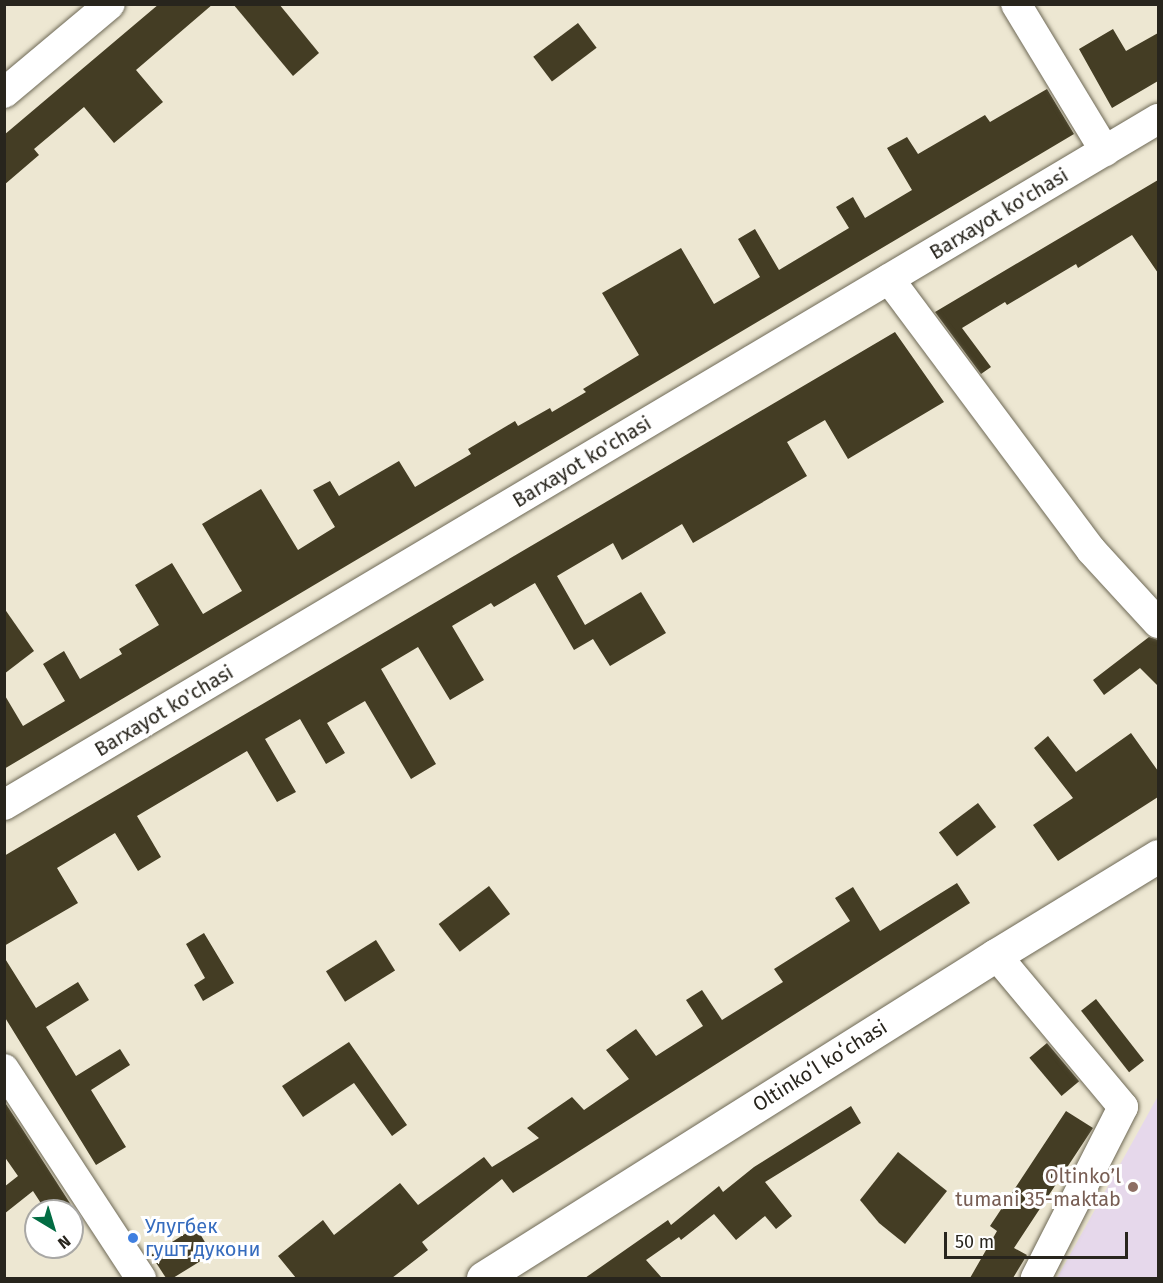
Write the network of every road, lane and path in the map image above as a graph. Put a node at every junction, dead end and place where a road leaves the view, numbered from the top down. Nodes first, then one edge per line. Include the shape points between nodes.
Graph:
1 (110, 4) edge
2 (1016, 4) edge
3 (4, 93) edge
4 (1158, 119) edge
5 (1105, 151) junction
6 (890, 279) junction
7 (1158, 623) edge
8 (4, 805) edge
9 (1158, 856) edge
10 (996, 955) junction
11 (4, 1069) edge
12 (141, 1278) edge
13 (483, 1278) edge
14 (1036, 1278) edge

1 - 3 street
2 - 5 street
4 - 5 street, Barxayot ko'chasi
5 - 6 street, Barxayot ko'chasi
6 - 7 street via 1091,550
6 - 8 street, Barxayot ko'chasi
9 - 10 main road, Oltinkoʻl koʻchasi
10 - 13 main road, Oltinkoʻl koʻchasi
10 - 14 street via 1123,1107
11 - 12 street

